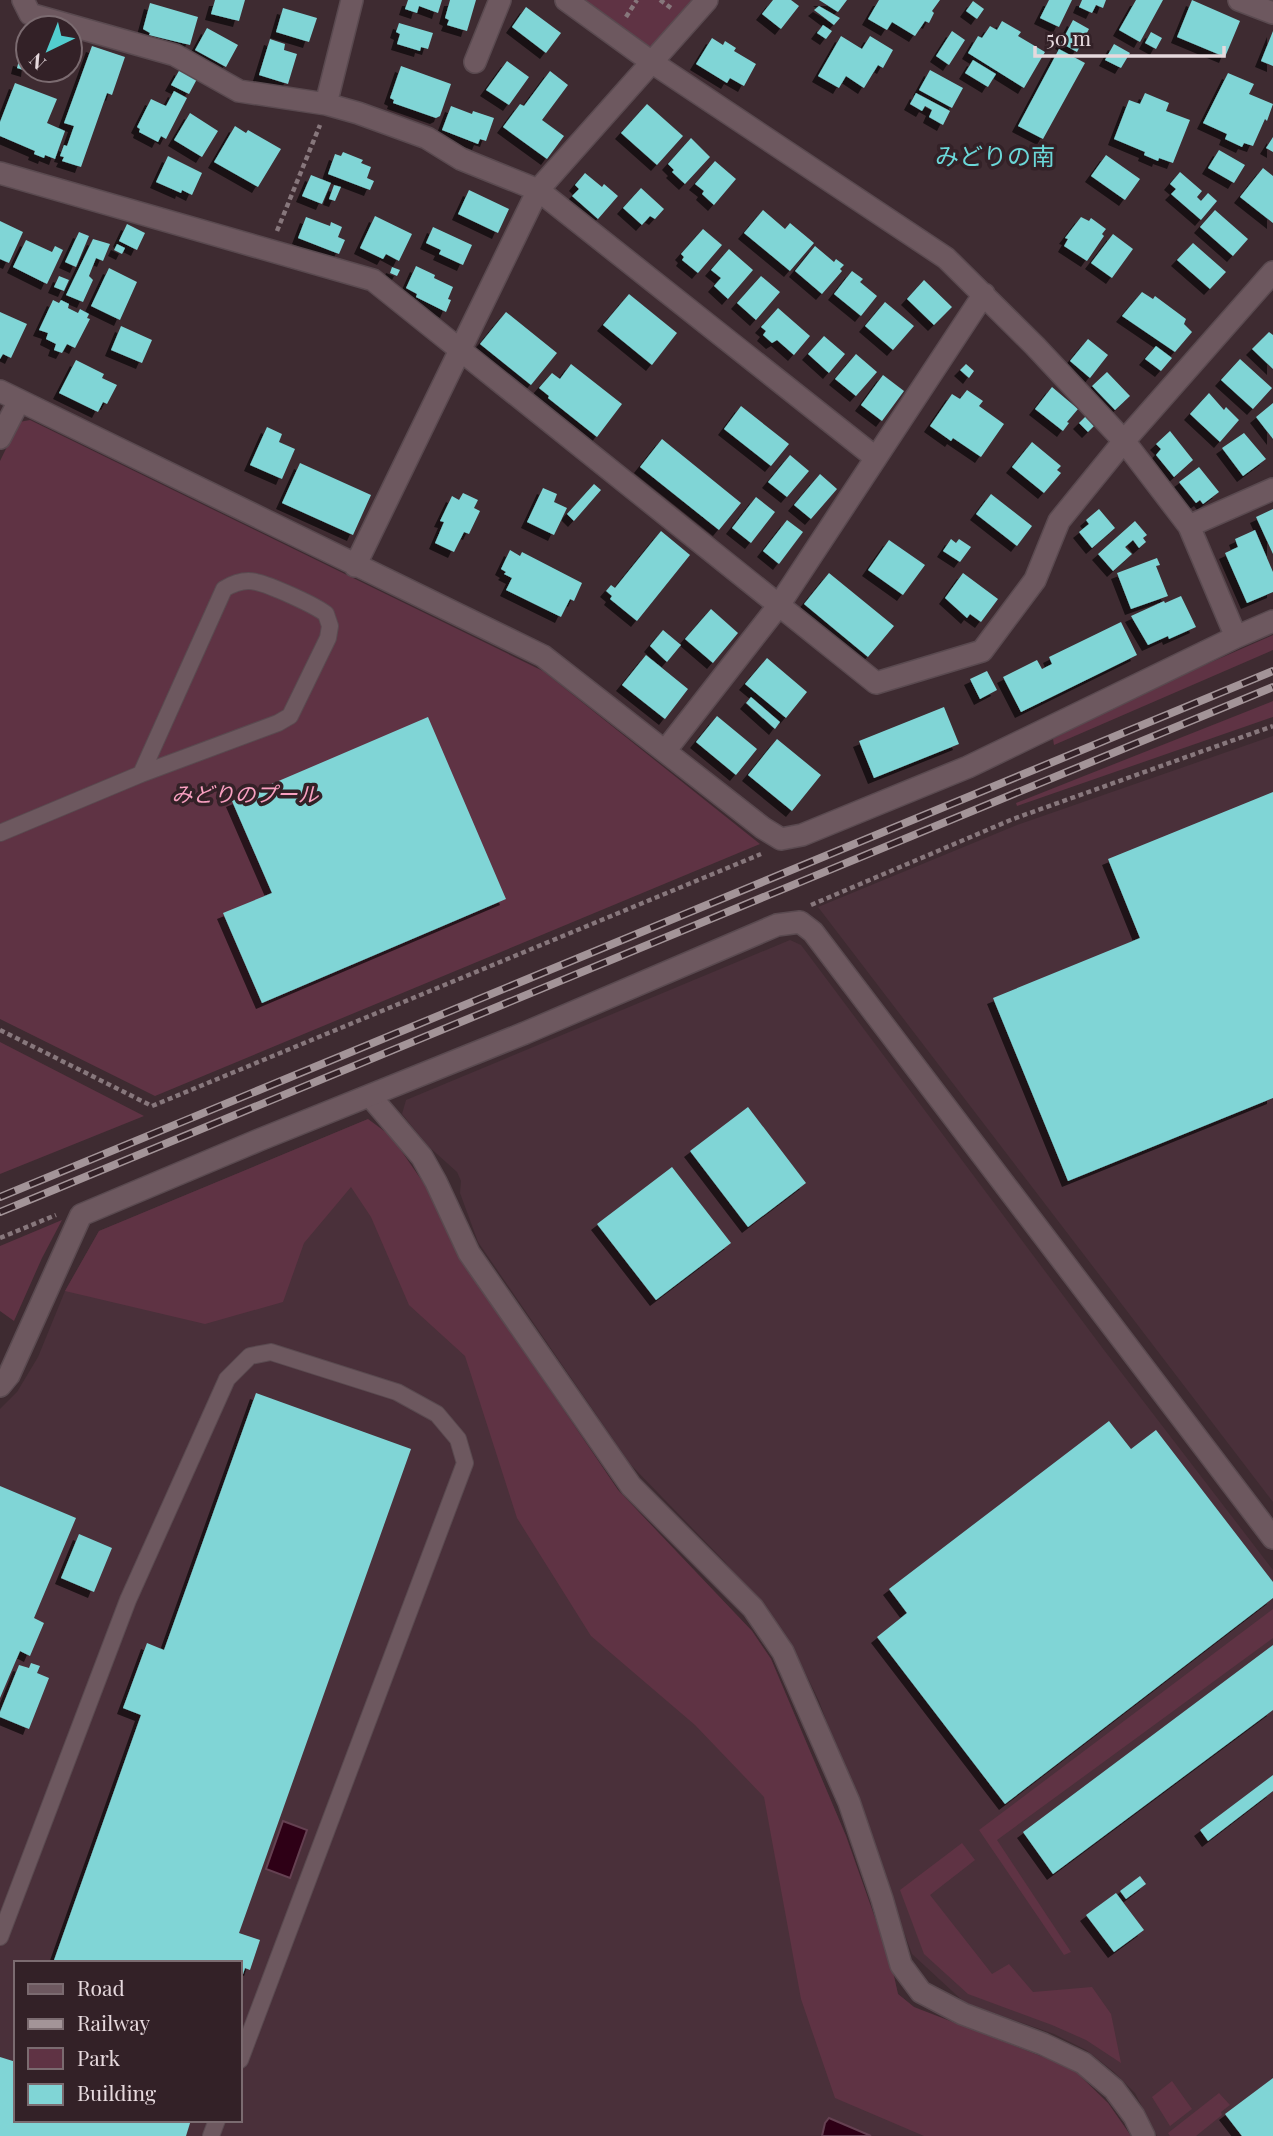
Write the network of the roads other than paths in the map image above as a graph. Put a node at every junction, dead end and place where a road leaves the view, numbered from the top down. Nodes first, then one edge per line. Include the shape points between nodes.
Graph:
1 (23, 0) edge
2 (352, 0) edge
3 (500, 0) edge
4 (566, 0) edge
5 (707, 0) edge
6 (1245, 1) edge
7 (1273, 13) edge
8 (475, 62) dead end
9 (653, 63) junction
10 (326, 104) junction
11 (0, 173) edge
12 (538, 190) junction
13 (1273, 272) edge
14 (984, 294) junction
15 (460, 351) junction
16 (10, 396) edge
17 (0, 438) edge
18 (1124, 441) junction
19 (876, 458) junction
20 (1273, 489) edge
21 (1189, 526) junction
22 (355, 565) junction
23 (779, 605) junction
24 (1273, 621) edge
25 (1236, 637) junction
26 (664, 751) junction
27 (141, 774) junction
28 (0, 833) edge
29 (370, 1096) junction
30 (0, 1386) edge
31 (1273, 1538) edge
32 (0, 1937) edge
33 (242, 2055) edge
34 (1144, 2136) edge

1 - 10 street via 30,15 175,55 239,92
2 - 10 street
3 - 8 street
4 - 9 street
5 - 9 street
6 - 7 street
9 - 12 street
9 - 14 street via 946,258
10 - 12 street via 427,138 461,159
11 - 15 street via 373,280
12 - 15 street
12 - 19 street
13 - 18 street
14 - 18 street
14 - 19 street
15 - 22 street
15 - 23 street
16 - 17 street
16 - 22 street
18 - 21 street
18 - 23 street via 1059,521 1035,580 982,651 876,683
19 - 23 street
20 - 21 street
21 - 25 street
22 - 26 street via 543,656
23 - 26 street
24 - 25 street
25 - 26 street via 968,767 802,835 781,839
27 - 27 lane via 224,589 236,582 254,581 326,614 328,638 290,716
27 - 28 lane
29 - 30 street via 80,1215
29 - 31 street via 778,925 800,922 813,932
29 - 34 street via 422,1157 469,1253 631,1486 753,1608 783,1652 849,1802 901,1965 921,1992 1083,2063 1114,2089
32 - 33 lane via 128,1600 227,1379 250,1356 271,1352 397,1392 437,1414 458,1439 465,1462

